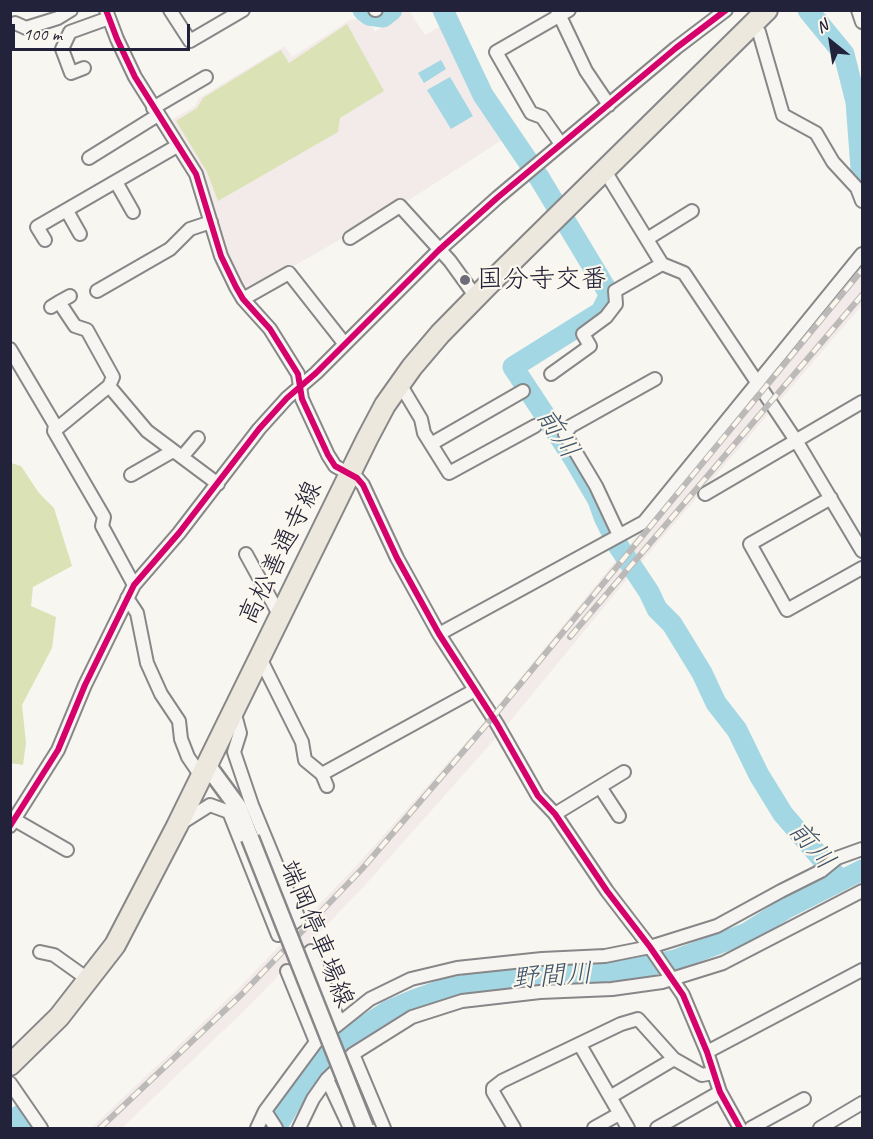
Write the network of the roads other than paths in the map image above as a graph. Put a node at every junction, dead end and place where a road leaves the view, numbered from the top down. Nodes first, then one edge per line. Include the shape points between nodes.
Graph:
1 (71, 10) edge
2 (170, 10) edge
3 (243, 10) edge
4 (726, 10) edge
5 (767, 10) edge
6 (858, 10) edge
7 (562, 12) edge
8 (108, 14) edge
9 (713, 14) edge
10 (862, 22) edge
11 (15, 23) dead end
12 (752, 25) junction
13 (84, 68) dead end
14 (206, 77) dead end
15 (609, 105) junction
16 (155, 111) junction
17 (561, 144) junction
18 (177, 146) junction
19 (89, 158) dead end
20 (605, 171) junction
21 (116, 182) junction
22 (862, 201) edge
23 (67, 211) junction
24 (692, 211) dead end
25 (133, 212) dead end
26 (211, 222) junction
27 (80, 234) dead end
28 (350, 238) dead end
29 (647, 239) junction
30 (45, 240) dead end
31 (439, 250) junction
32 (862, 255) edge
33 (662, 264) junction
34 (97, 291) dead end
35 (476, 297) junction
36 (243, 299) junction
37 (60, 302) dead end
38 (344, 343) junction
39 (10, 348) edge
40 (551, 374) dead end
41 (655, 379) dead end
42 (400, 384) junction
43 (757, 384) junction
44 (109, 386) junction
45 (300, 386) junction
46 (523, 391) dead end
47 (862, 402) edge
48 (535, 426) dead end
49 (54, 430) junction
50 (198, 438) dead end
51 (797, 442) junction
52 (430, 444) junction
53 (177, 454) junction
54 (350, 475) junction
55 (131, 476) dead end
56 (218, 484) junction
57 (705, 494) dead end
58 (831, 498) junction
59 (620, 535) junction
60 (862, 551) edge
61 (246, 554) dead end
62 (862, 568) edge
63 (134, 585) junction
64 (127, 598) junction
65 (280, 616) junction
66 (439, 634) junction
67 (260, 658) junction
68 (475, 690) junction
69 (234, 711) junction
70 (204, 770) junction
71 (624, 772) dead end
72 (600, 787) junction
73 (555, 814) junction
74 (619, 816) dead end
75 (13, 823) edge
76 (177, 826) junction
77 (862, 849) edge
78 (67, 850) dead end
79 (862, 891) edge
80 (651, 949) junction
81 (40, 952) dead end
82 (862, 970) edge
83 (671, 977) junction
84 (89, 980) junction
85 (339, 1022) junction
86 (316, 1042) junction
87 (580, 1045) junction
88 (707, 1052) junction
89 (353, 1054) junction
90 (674, 1059) junction
91 (10, 1065) edge
92 (713, 1073) junction
93 (327, 1079) junction
94 (10, 1083) edge
95 (720, 1092) junction
96 (610, 1098) junction
97 (804, 1099) dead end
98 (862, 1103) edge
99 (265, 1112) junction
100 (619, 1114) junction
101 (41, 1128) edge
102 (257, 1128) edge
103 (276, 1128) edge
104 (298, 1128) edge
105 (350, 1128) edge
106 (365, 1128) edge
107 (384, 1128) edge
108 (514, 1128) edge
109 (594, 1128) edge
110 (627, 1128) edge
111 (657, 1128) edge
112 (740, 1128) edge
113 (751, 1128) edge
114 (820, 1128) edge

1 - 11 street via 26,28
2 - 3 street via 190,41
4 - 9 street
5 - 12 main road, 高松善通寺線
6 - 10 street
7 - 15 street via 586,71
7 - 17 street via 496,52 531,112 542,117
8 - 13 street via 70,32 62,49 71,73
8 - 16 street
9 - 15 street
12 - 20 main road, 高松善通寺線
12 - 22 street via 759,33 783,115 816,133 833,162 857,188
14 - 16 street
15 - 17 street
16 - 18 street
16 - 19 street
17 - 31 street
18 - 21 street
18 - 26 street via 196,174
20 - 29 street
20 - 35 main road, 高松善通寺線
21 - 23 street
21 - 25 street
23 - 27 street
23 - 30 street via 37,228
24 - 29 street
26 - 34 street via 190,230 170,249
26 - 36 street via 221,256
28 - 31 street via 400,206
29 - 33 street
31 - 35 street
31 - 38 street
32 - 43 street
33 - 40 street via 615,291 616,304 583,334 590,346
33 - 43 street via 684,273
35 - 42 main road, 高松善通寺線
36 - 38 street via 289,273
36 - 45 street via 284,349
37 - 44 street via 75,326 87,330 113,377
38 - 45 street
39 - 49 street via 55,425
41 - 59 street via 571,426 565,434
42 - 52 street via 421,419
42 - 54 main road, 高松善通寺線
43 - 51 street
43 - 59 street via 644,522
44 - 49 street
44 - 53 street via 147,431
45 - 54 street via 302,399 334,466
45 - 56 street via 259,429
46 - 52 street
47 - 51 street
48 - 52 street via 449,473
49 - 63 street via 104,517 102,526
50 - 53 street
51 - 57 street
51 - 58 street
53 - 55 street
53 - 56 street
54 - 65 main road, 高松善通寺線
54 - 66 street via 363,485
56 - 63 street
58 - 60 street
58 - 62 street via 750,544 787,610
59 - 66 street
61 - 65 street
63 - 64 street
64 - 70 street via 137,613 147,663 179,721 188,757
64 - 75 street via 58,750
65 - 67 main road, 高松善通寺線
66 - 68 street
67 - 68 street via 302,742 305,760 325,780
67 - 69 main road, 高松善通寺線
68 - 73 street via 538,796
69 - 70 main road, 高松善通寺線
69 - 76 street via 240,733 234,752 299,919 278,934 229,812 210,805
70 - 76 main road, 高松善通寺線
70 - 106 main road, 端岡停車場線, bridge via 238,807
71 - 72 street
72 - 73 street
72 - 74 street
73 - 80 street
75 - 78 street
76 - 84 main road, 高松善通寺線 via 131,917
77 - 80 street via 837,858 821,871 717,926
79 - 83 street via 723,963
80 - 83 street
80 - 85 street via 605,957 457,968 411,979 370,999
81 - 84 street via 54,955
82 - 88 street
83 - 88 street via 683,995
83 - 89 street via 662,982 612,989 462,1001 412,1017
84 - 91 main road, 高松善通寺線 via 59,1017
85 - 86 street
85 - 86 street via 312,951 288,973
86 - 99 street
87 - 90 street via 638,1019
87 - 96 street
87 - 108 street via 493,1088
88 - 92 street
89 - 93 street
89 - 107 street
90 - 92 street via 702,1075
90 - 96 street
92 - 95 street
93 - 104 street
93 - 105 street
94 - 101 street
95 - 111 street
95 - 112 street
96 - 100 street
97 - 113 street
98 - 114 street
99 - 102 street
99 - 103 street
100 - 109 street
100 - 110 street

